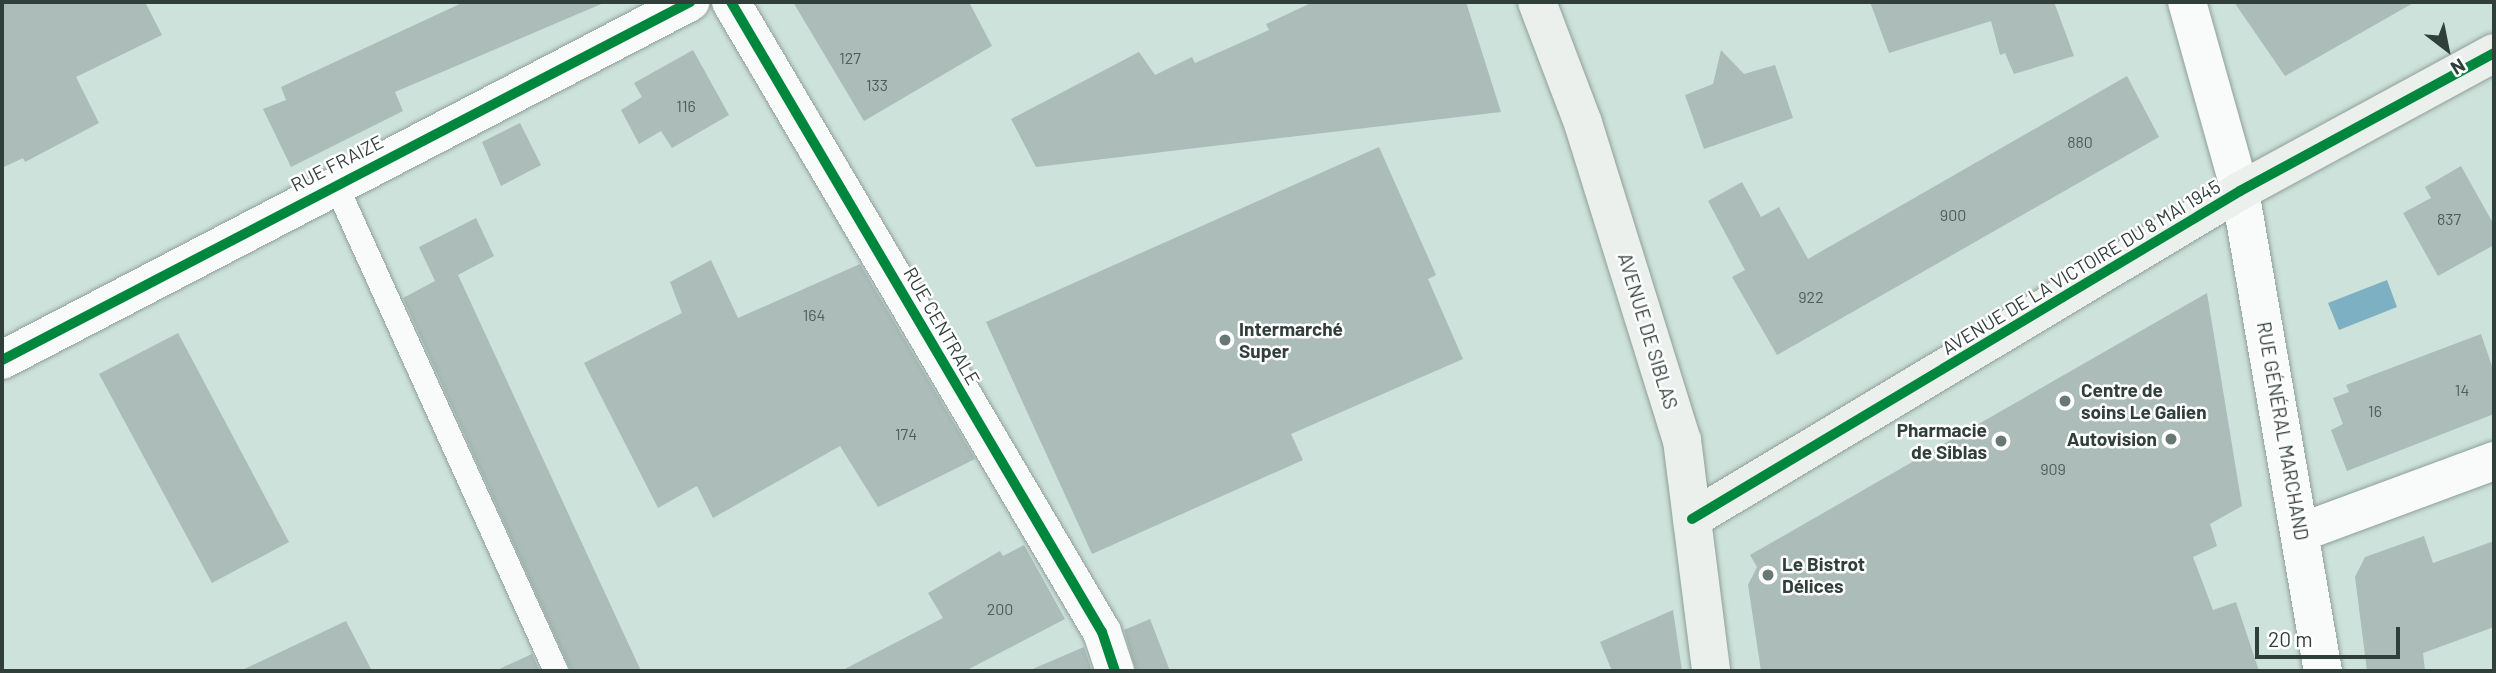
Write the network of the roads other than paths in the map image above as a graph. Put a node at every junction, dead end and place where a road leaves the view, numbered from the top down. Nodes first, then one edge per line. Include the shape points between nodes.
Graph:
1 (690, 2) edge
2 (731, 2) edge
3 (1537, 2) edge
4 (2187, 2) edge
5 (2494, 53) edge
6 (335, 183) junction
7 (2240, 191) junction
8 (2, 360) edge
9 (2494, 461) edge
10 (1692, 519) junction
11 (2302, 532) junction
12 (556, 671) edge
13 (1115, 671) edge
14 (1711, 671) edge
15 (2323, 671) edge

1 - 6 street, RUE FRAIZE
2 - 13 street, RUE CENTRALE via 1102,632
3 - 10 street, AVENUE DE SIBLAS via 1583,123 1682,440
4 - 7 street, RUE GÉNÉRAL MARCHAND
5 - 7 street, AVENUE DE LA VICTOIRE DU 8 MAI 1945
6 - 8 street, RUE FRAIZE
6 - 12 lane
7 - 10 street, AVENUE DE LA VICTOIRE DU 8 MAI 1945
7 - 11 street, RUE GÉNÉRAL MARCHAND
9 - 11 street
10 - 14 street, AVENUE DE SIBLAS
11 - 15 street, RUE GÉNÉRAL MARCHAND

